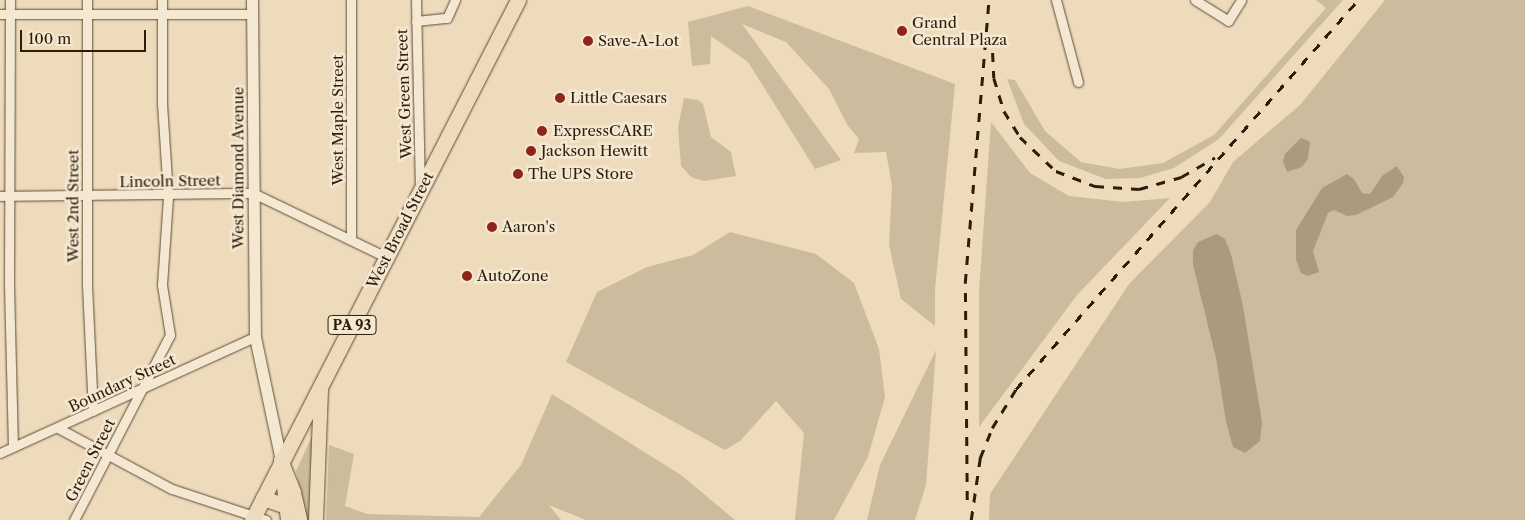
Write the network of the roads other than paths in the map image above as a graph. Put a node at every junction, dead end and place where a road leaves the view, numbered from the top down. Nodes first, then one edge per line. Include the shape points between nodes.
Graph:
1 (10, 0) edge
2 (87, 0) edge
3 (162, 0) edge
4 (252, 0) edge
5 (351, 0) edge
6 (416, 0) edge
7 (455, 0) edge
8 (518, 0) edge
9 (1056, 0) edge
10 (1195, 0) edge
11 (1241, 0) edge
12 (5, 14) edge
13 (87, 14) junction
14 (162, 14) junction
15 (252, 14) junction
16 (416, 21) junction
17 (1078, 82) dead end
18 (420, 188) junction
19 (253, 193) junction
20 (5, 196) edge
21 (87, 196) junction
22 (168, 196) junction
23 (351, 240) junction
24 (386, 257) junction
25 (255, 336) junction
26 (144, 387) junction
27 (321, 387) junction
28 (93, 411) junction
29 (58, 428) junction
30 (13, 446) junction
31 (0, 453) edge
32 (107, 456) junction
33 (281, 460) junction
34 (263, 499) junction
35 (287, 513) edge
36 (257, 519) edge
37 (74, 520) edge
38 (270, 520) edge
39 (300, 520) edge
40 (316, 520) edge

1 - 12 street
2 - 13 street, West 2nd Street
3 - 14 street, Green Street
4 - 15 street, West Diamond Avenue
5 - 23 street, West Maple Street
6 - 16 street, West Green Street
7 - 16 street via 447,18
8 - 18 highway, West Broad Street / PA 93
9 - 17 street
10 - 11 street via 1228,21
12 - 13 street
12 - 20 street
13 - 14 street
13 - 21 street, West 2nd Street
14 - 15 street
14 - 22 street, Green Street via 162,103
15 - 19 street, West Diamond Avenue
16 - 18 street, West Green Street
18 - 24 highway, West Broad Street / PA 93
19 - 22 street, Lincoln Street
19 - 23 street, Lincoln Street
19 - 25 street, West Diamond Avenue
20 - 21 street, Lincoln Street
20 - 30 street
21 - 22 street, Lincoln Street
21 - 28 street, West 2nd Street
22 - 26 street, Green Street via 162,285 170,335
23 - 24 street, Lincoln Street
24 - 27 highway, West Broad Street / PA 93
25 - 26 street, Boundary Street
25 - 33 street, West Diamond Avenue
26 - 28 street, Boundary Street
26 - 32 street, Green Street
27 - 33 highway, West Broad Street / PA 93
27 - 40 main road
28 - 29 street, Boundary Street
29 - 30 street, Boundary Street
29 - 32 street
30 - 31 street, Boundary Street
32 - 36 street via 172,489
32 - 37 street, Green Street
33 - 34 highway, PA 93
33 - 35 main road
33 - 39 main road
34 - 35 highway
34 - 36 highway, PA 93
34 - 38 street

